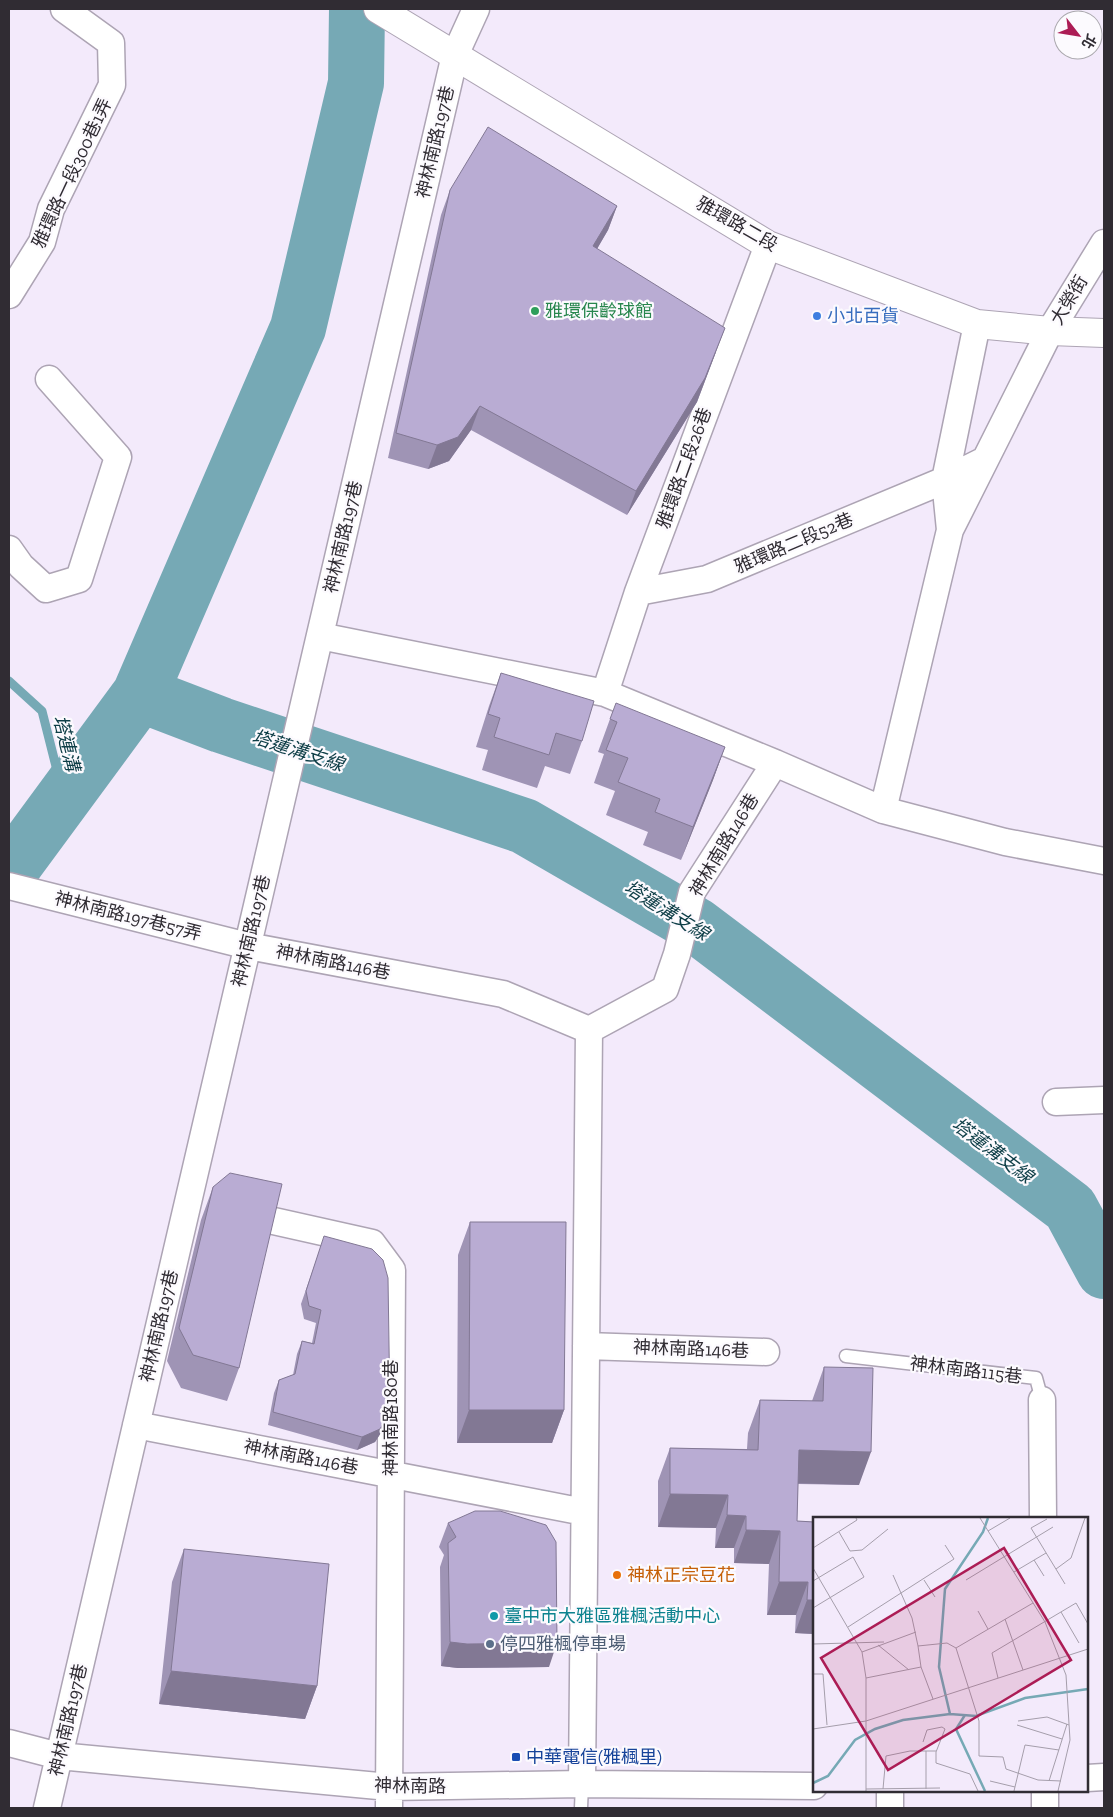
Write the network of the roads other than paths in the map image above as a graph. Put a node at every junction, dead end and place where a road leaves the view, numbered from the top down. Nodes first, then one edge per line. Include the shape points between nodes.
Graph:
1 (64, 9) edge
2 (378, 9) edge
3 (476, 9) edge
4 (455, 55) junction
5 (1104, 243) edge
6 (768, 245) junction
7 (9, 295) edge
8 (977, 324) junction
9 (1050, 331) junction
10 (1104, 333) edge
11 (49, 378) dead end
12 (983, 461) junction
13 (945, 480) junction
14 (950, 530) junction
15 (9, 549) edge
16 (638, 592) junction
17 (320, 636) junction
18 (605, 694) junction
19 (774, 763) junction
20 (883, 810) junction
21 (1104, 861) edge
22 (9, 886) edge
23 (248, 946) junction
24 (589, 1030) junction
25 (1104, 1100) edge
26 (1056, 1102) dead end
27 (204, 1205) junction
28 (586, 1346) junction
29 (766, 1352) dead end
30 (846, 1356) dead end
31 (1042, 1400) joint
32 (136, 1425) junction
33 (391, 1474) junction
34 (584, 1512) junction
35 (1043, 1517) edge
36 (9, 1742) edge
37 (60, 1756) junction
38 (1088, 1778) edge
39 (1104, 1778) edge
40 (813, 1786) edge
41 (890, 1792) edge
42 (1045, 1792) edge
43 (582, 1796) edge
44 (389, 1798) edge
45 (47, 1808) edge
46 (890, 1808) edge
47 (1045, 1808) edge

1 - 7 street, 雅環路一段300巷1弄 via 111,43 112,86 51,210 42,242
2 - 4 street, 雅環路二段
3 - 4 street, 神林南路197巷
4 - 6 street, 雅環路二段
4 - 17 street, 神林南路197巷
5 - 9 street, 大榮街
6 - 8 street, 雅環路二段
6 - 16 street, 雅環路二段26巷
8 - 9 street, 雅環路二段
8 - 13 street
9 - 10 street, 雅環路二段
9 - 12 street
11 - 15 street via 118,457 79,579 46,589 21,566
12 - 13 street, 雅環路二段52巷
12 - 14 street
13 - 14 street
13 - 16 street, 雅環路二段52巷 via 707,579
14 - 20 street
16 - 18 street, 雅環路二段26巷
17 - 18 street
17 - 23 street, 神林南路197巷
18 - 19 street
19 - 20 street
19 - 24 street, 神林南路146巷 via 692,892 665,989
20 - 21 street via 1005,842
22 - 23 street, 神林南路197巷57弄
23 - 24 street, 神林南路146巷 via 503,994
23 - 27 street, 神林南路197巷
24 - 28 street
25 - 26 street
27 - 32 street, 神林南路197巷
27 - 33 street, 神林南路180巷 via 372,1243 392,1270
28 - 29 street, 神林南路146巷
28 - 34 street
30 - 31 lane, 神林南路115巷 via 1036,1378
31 - 35 street, 神林南路115巷
32 - 33 street, 神林南路146巷
32 - 37 street, 神林南路197巷
33 - 34 street, 神林南路146巷
33 - 44 street, 神林南路180巷
34 - 43 street
36 - 37 street, 神林南路
37 - 44 street, 神林南路
37 - 45 street, 神林南路197巷
38 - 39 street
40 - 43 street, 神林南路
41 - 46 street
42 - 47 street
43 - 44 street, 神林南路

